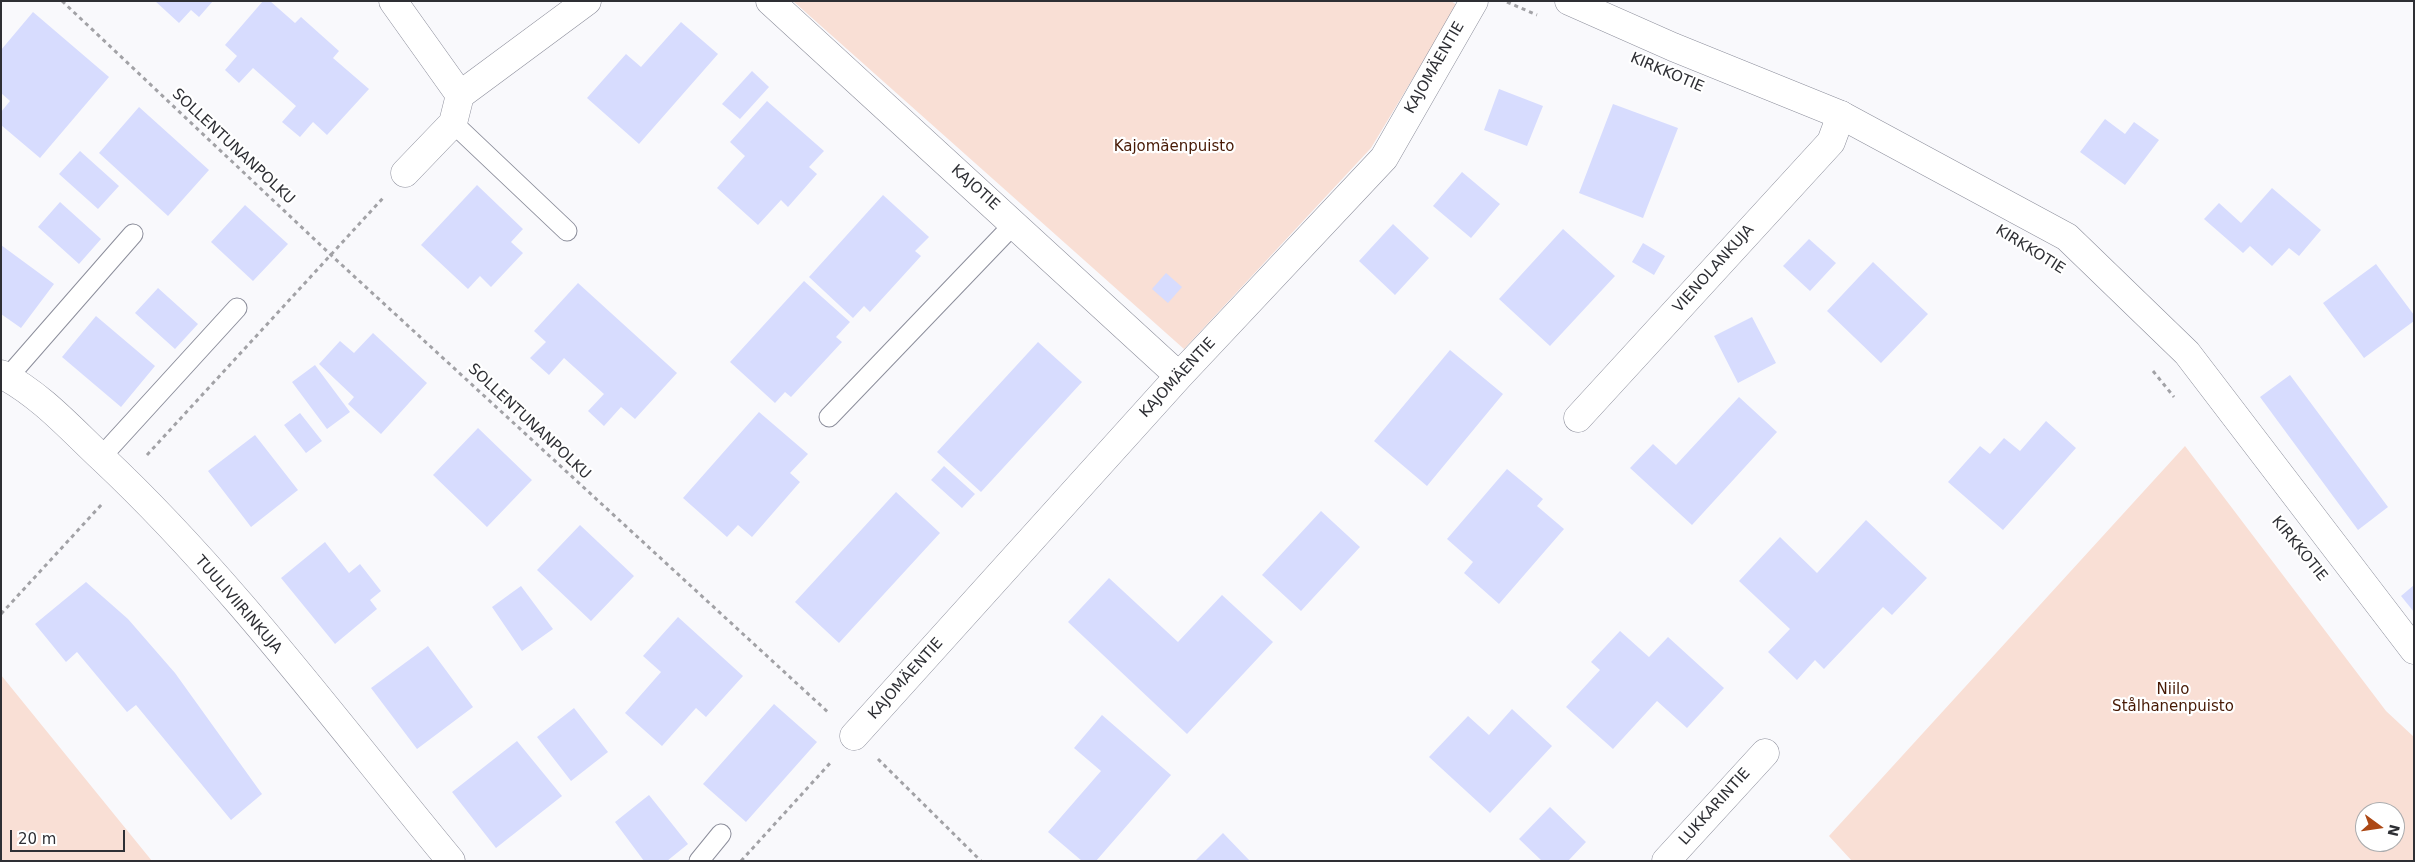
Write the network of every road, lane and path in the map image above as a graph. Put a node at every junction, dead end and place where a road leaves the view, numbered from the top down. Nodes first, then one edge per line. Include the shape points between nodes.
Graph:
1 (62, 1) edge
2 (392, 1) edge
3 (587, 1) edge
4 (770, 1) edge
5 (1474, 1) edge
6 (1506, 1) edge
7 (1569, 1) edge
8 (1542, 18) dead end
9 (460, 95) junction
10 (1841, 114) junction
11 (453, 123) junction
12 (405, 173) joint
13 (1014, 224) junction
14 (567, 231) dead end
15 (133, 234) dead end
16 (330, 255) junction
17 (237, 308) dead end
18 (2149, 366) dead end
19 (4, 376) edge
20 (1179, 376) junction
21 (2180, 404) dead end
22 (829, 417) dead end
23 (1578, 418) dead end
24 (102, 457) junction
25 (125, 479) junction
26 (1, 614) edge
27 (2414, 650) edge
28 (854, 736) junction
29 (1765, 753) dead end
30 (721, 834) dead end
31 (451, 861) edge
32 (699, 861) edge
33 (741, 861) edge
34 (980, 861) edge
35 (1666, 861) edge

1 - 16 path, SOLLENTUNANPOLKU
2 - 9 street
3 - 9 street
4 - 13 street, KAJOTIE
5 - 20 street, KAJOMÄENTIE via 1384,158
6 - 8 path
7 - 10 street, KIRKKOTIE via 1673,47
9 - 11 street
10 - 23 street, VIENOLANKUJA via 1831,142
10 - 27 street, KIRKKOTIE via 2067,237 2187,353
11 - 12 street
11 - 14 lane
12 - 16 path
13 - 20 street, KAJOTIE
13 - 22 lane
15 - 19 lane
16 - 25 path
16 - 28 path, SOLLENTUNANPOLKU
17 - 24 lane
18 - 21 path
19 - 24 street, TUULIVIIRINKUJA via 37,396
20 - 28 street, KAJOMÄENTIE
24 - 25 street, TUULIVIIRINKUJA
25 - 26 path
25 - 31 street, TUULIVIIRINKUJA via 231,596
28 - 33 path
28 - 34 path, SOLLENTUNANPOLKU
29 - 35 street, LUKKARINTIE
30 - 32 lane

